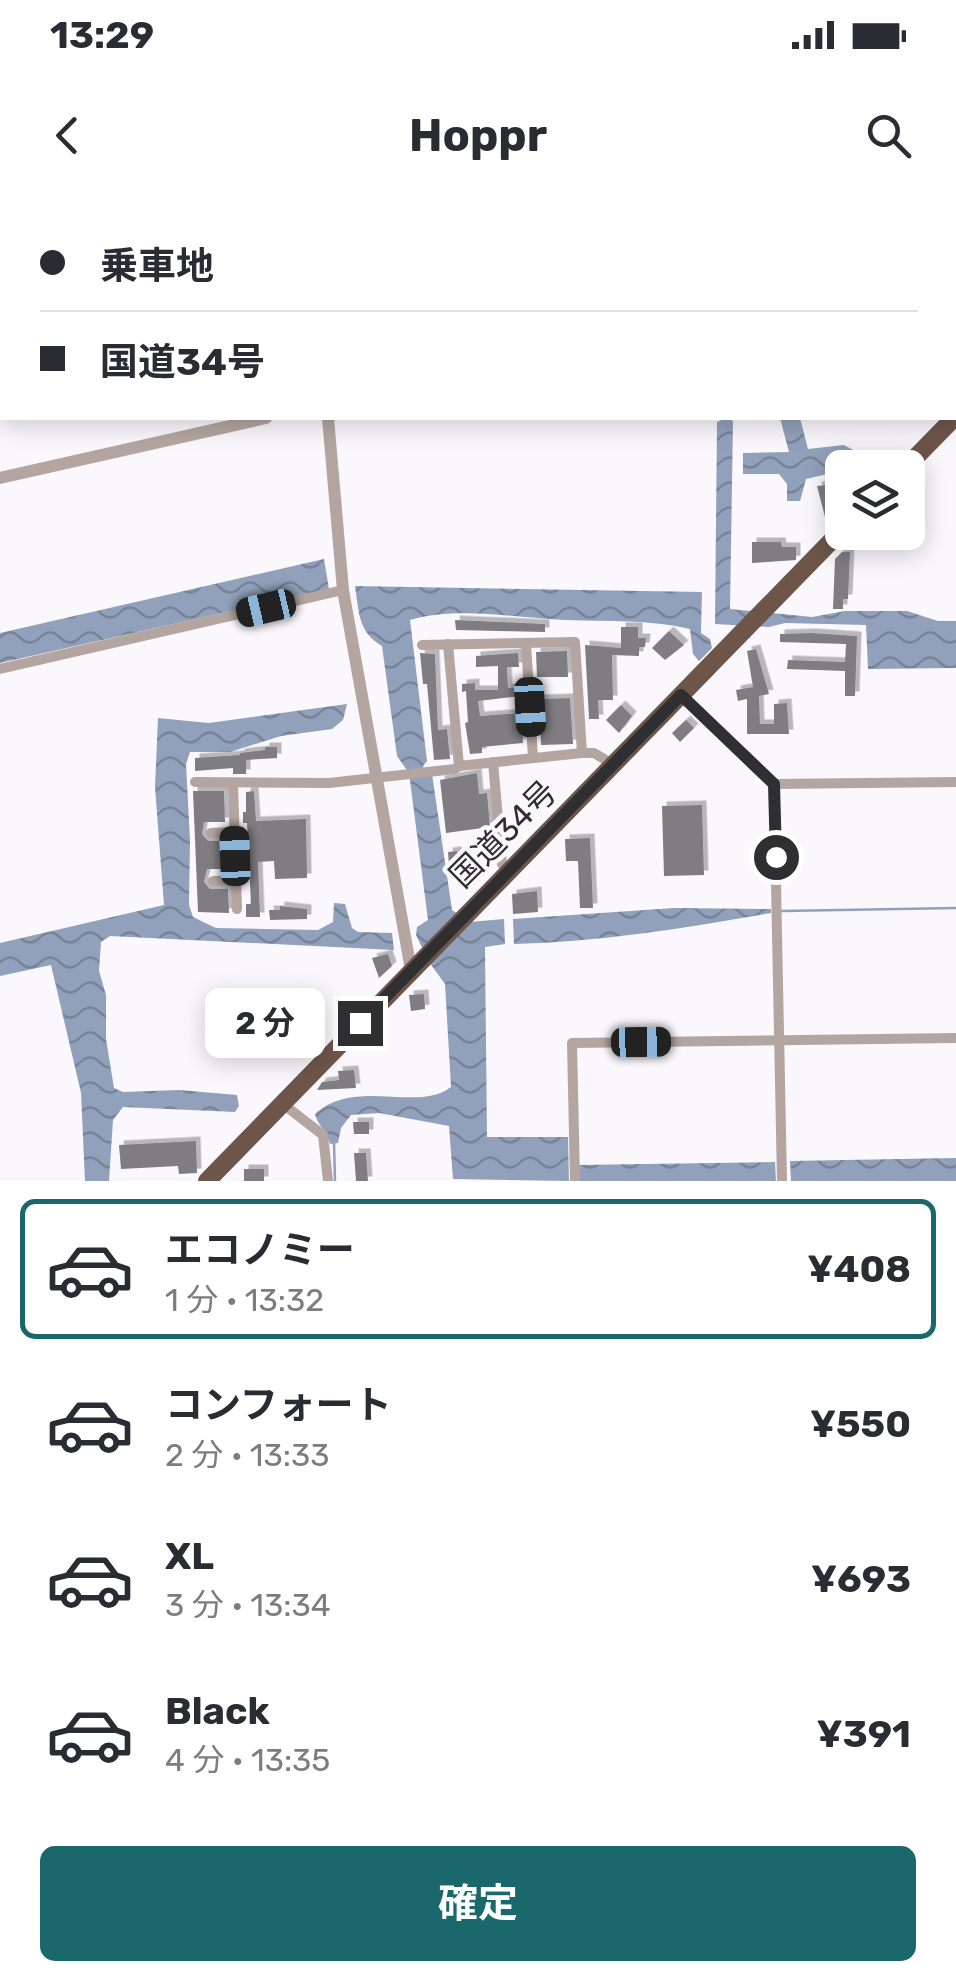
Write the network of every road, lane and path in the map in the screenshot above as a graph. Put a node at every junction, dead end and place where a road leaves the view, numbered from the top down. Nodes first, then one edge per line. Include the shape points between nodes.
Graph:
1 (257, 420) edge
2 (328, 420) edge
3 (952, 420) edge
4 (923, 450) edge
5 (0, 478) edge
6 (825, 547) edge
7 (342, 590) junction
8 (526, 643) junction
9 (448, 644) junction
10 (422, 646) dead end
11 (0, 669) edge
12 (681, 695) junction
13 (582, 753) junction
14 (533, 758) junction
15 (494, 762) junction
16 (614, 765) junction
17 (459, 766) junction
18 (376, 779) junction
19 (195, 782) dead end
20 (956, 782) edge
21 (233, 784) junction
22 (774, 784) junction
23 (234, 832) junction
24 (211, 833) dead end
25 (508, 871) junction
26 (236, 880) junction
27 (213, 881) dead end
28 (237, 909) dead end
29 (418, 963) junction
30 (956, 1038) edge
31 (779, 1040) junction
32 (284, 1104) junction
33 (207, 1181) edge
34 (328, 1181) edge
35 (575, 1181) edge
36 (782, 1181) edge

1 - 5 street
2 - 7 street
3 - 4 highway
6 - 12 highway, 国道34号
7 - 11 street
7 - 18 street
8 - 9 street
8 - 13 street via 575,642
8 - 14 street
9 - 10 street
9 - 17 street
12 - 16 highway, 国道34号
12 - 22 street
13 - 14 street
13 - 16 street
14 - 15 street
15 - 17 street
15 - 25 street via 502,864
16 - 25 highway, 国道34号
17 - 18 street
18 - 21 street
18 - 29 street
19 - 21 street
20 - 22 street
21 - 23 street
22 - 31 street
23 - 24 street
23 - 26 street
25 - 29 highway, 国道34号
26 - 27 street
26 - 28 street
29 - 32 highway, 国道34号
30 - 31 street
31 - 35 street via 572,1043
31 - 36 street
32 - 33 highway, 国道34号
32 - 34 street via 322,1136

